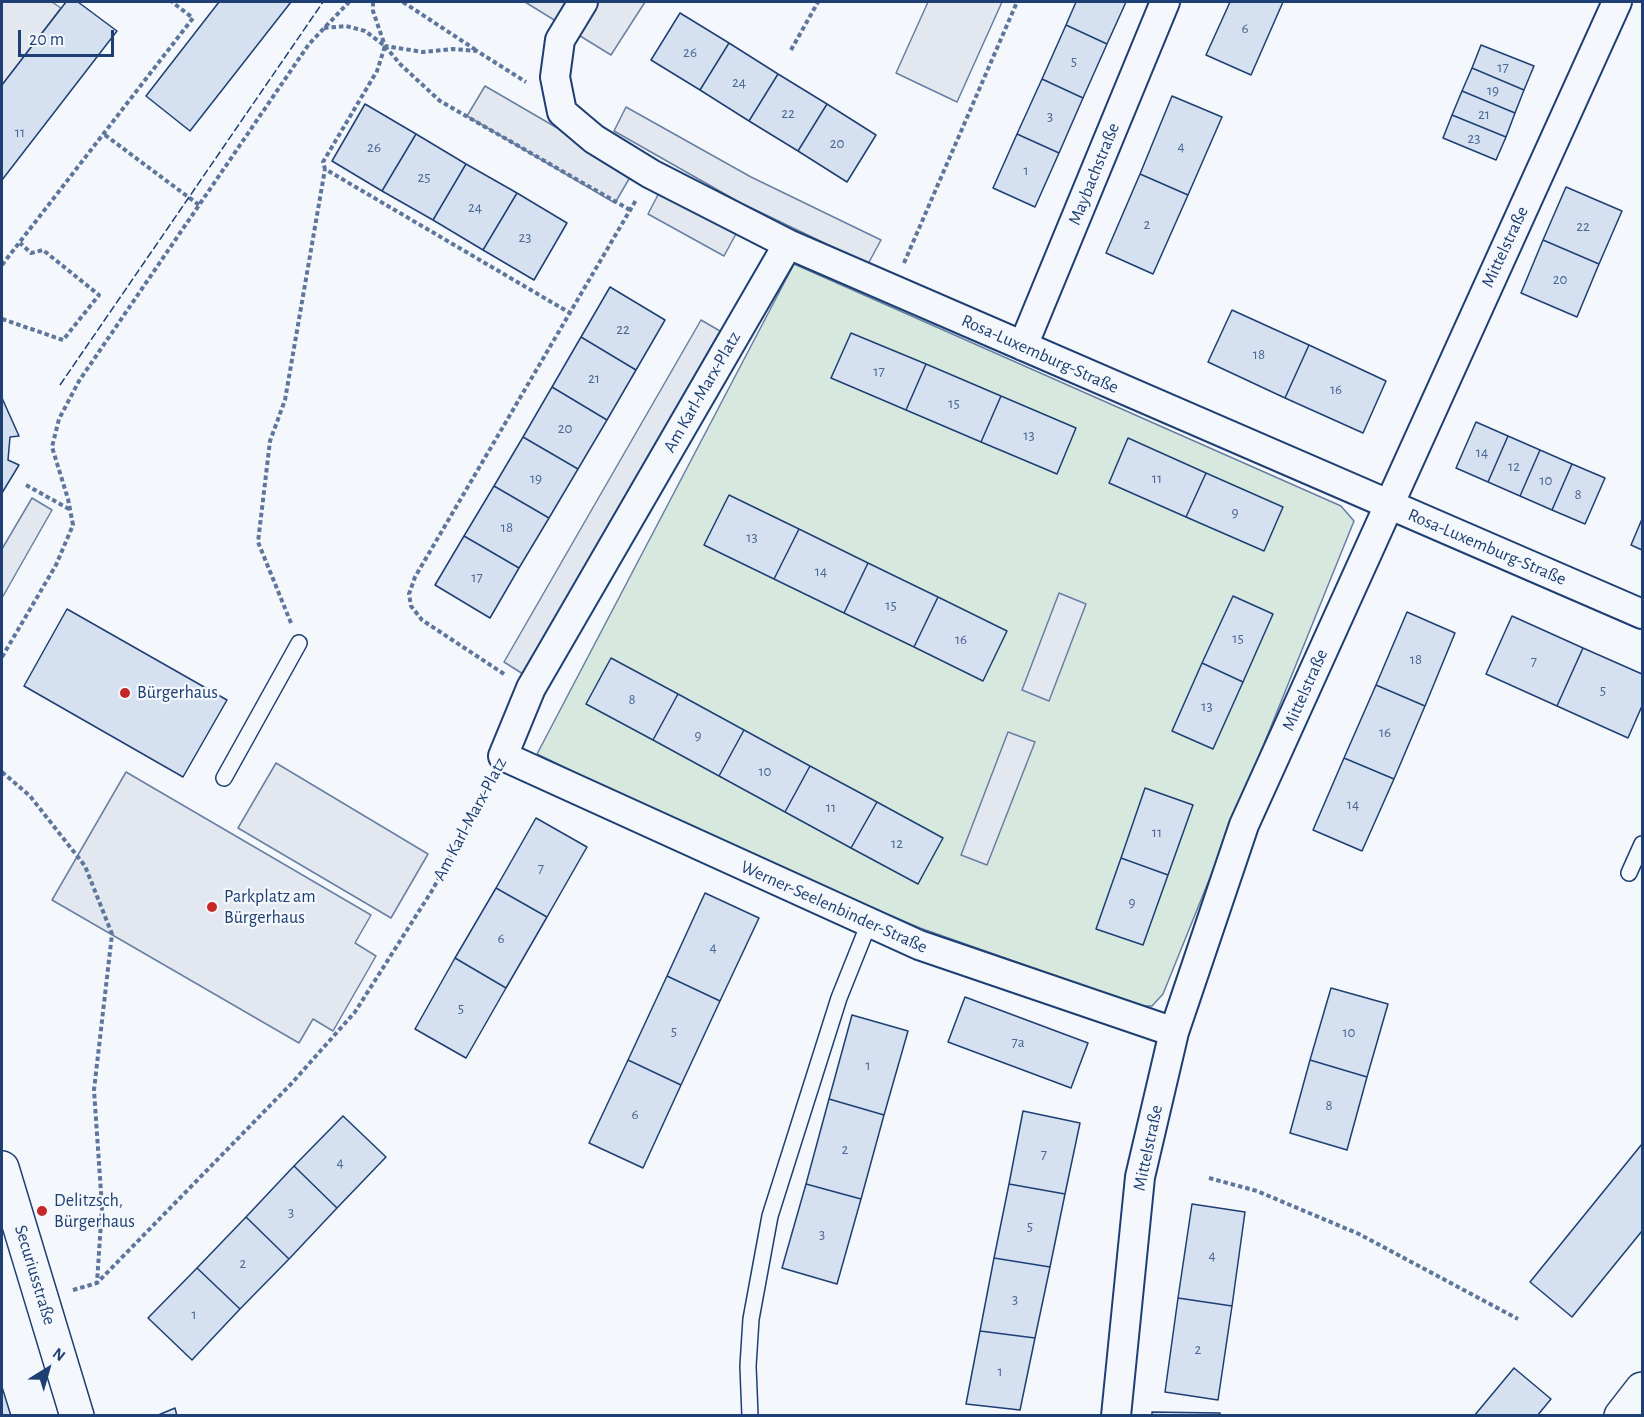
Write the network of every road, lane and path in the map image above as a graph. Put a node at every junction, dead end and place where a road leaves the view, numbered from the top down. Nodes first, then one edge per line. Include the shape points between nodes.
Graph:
1 (172, 2) edge
2 (349, 2) edge
3 (373, 2) edge
4 (403, 2) edge
5 (583, 2) edge
6 (818, 2) edge
7 (1017, 2) edge
8 (1165, 2) edge
9 (1617, 2) edge
10 (323, 28) junction
11 (385, 46) junction
12 (791, 50) dead end
13 (477, 51) junction
14 (562, 112) junction
15 (105, 135) junction
16 (325, 169) junction
17 (651, 174) junction
18 (199, 205) junction
19 (630, 210) junction
20 (20, 243) junction
21 (788, 244) junction
22 (2, 265) edge
23 (892, 289) junction
24 (570, 313) junction
25 (2, 319) edge
26 (1023, 346) junction
27 (26, 485) dead end
28 (1388, 504) junction
29 (70, 510) junction
30 (1642, 614) edge
31 (299, 643) joint
32 (2, 657) edge
33 (531, 688) junction
34 (503, 756) junction
35 (2, 772) edge
36 (224, 778) dead end
37 (1642, 844) edge
38 (1629, 873) dead end
39 (869, 923) junction
40 (1174, 1032) junction
41 (2, 1168) edge
42 (1209, 1178) dead end
43 (97, 1283) junction
44 (43, 1301) junction
45 (1518, 1319) dead end
46 (1642, 1389) edge
47 (77, 1416) edge
48 (750, 1416) edge
49 (1116, 1416) edge
50 (1621, 1416) edge

1 - 15 path via 193,18
2 - 10 path
3 - 11 path
4 - 13 path
5 - 14 street via 560,40 555,77
6 - 12 path
7 - 23 path
8 - 26 street, Maybachstraße
9 - 28 street, Mittelstraße
10 - 11 path via 346,26 365,31
10 - 18 path
11 - 13 path via 423,52
11 - 16 path via 377,71 323,162
11 - 19 path via 440,101
13 - 14 path via 532,86
14 - 17 street, Rosa-Luxemburg-Straße via 594,139
15 - 18 path
15 - 20 path
16 - 24 path
16 - 31 path via 285,400 270,441 258,542
17 - 19 path
17 - 21 street, Rosa-Luxemburg-Straße
18 - 29 path via 79,381 59,419 52,447
19 - 24 path
20 - 22 path
20 - 25 path via 31,253 43,250 99,295 63,340
21 - 23 street, Rosa-Luxemburg-Straße
21 - 33 street, Am Karl-Marx-Platz
23 - 26 street, Rosa-Luxemburg-Straße
24 - 33 path via 415,577 409,594 411,606 422,620 489,666
26 - 28 street, Rosa-Luxemburg-Straße
27 - 29 path
28 - 30 street, Rosa-Luxemburg-Straße
28 - 40 street, Mittelstraße via 1244,825
29 - 32 path via 73,525 56,565
31 - 36 lane
33 - 34 street, Am Karl-Marx-Platz
34 - 39 street, Werner-Seelenbinder-Straße
34 - 43 path, Am Karl-Marx-Platz via 433,889 355,1012 291,1084
35 - 43 path via 30,796 86,866 112,934 94,1090 102,1207
37 - 38 lane
39 - 40 street, Werner-Seelenbinder-Straße via 965,962
39 - 48 lane via 839,998 770,1216 751,1319
40 - 49 street, Mittelstraße via 1140,1177
41 - 44 street, Securiusstraße
42 - 45 path via 1257,1191 1359,1234
43 - 44 path, Am Karl-Marx-Platz
44 - 47 street, Securiusstraße
46 - 50 street

